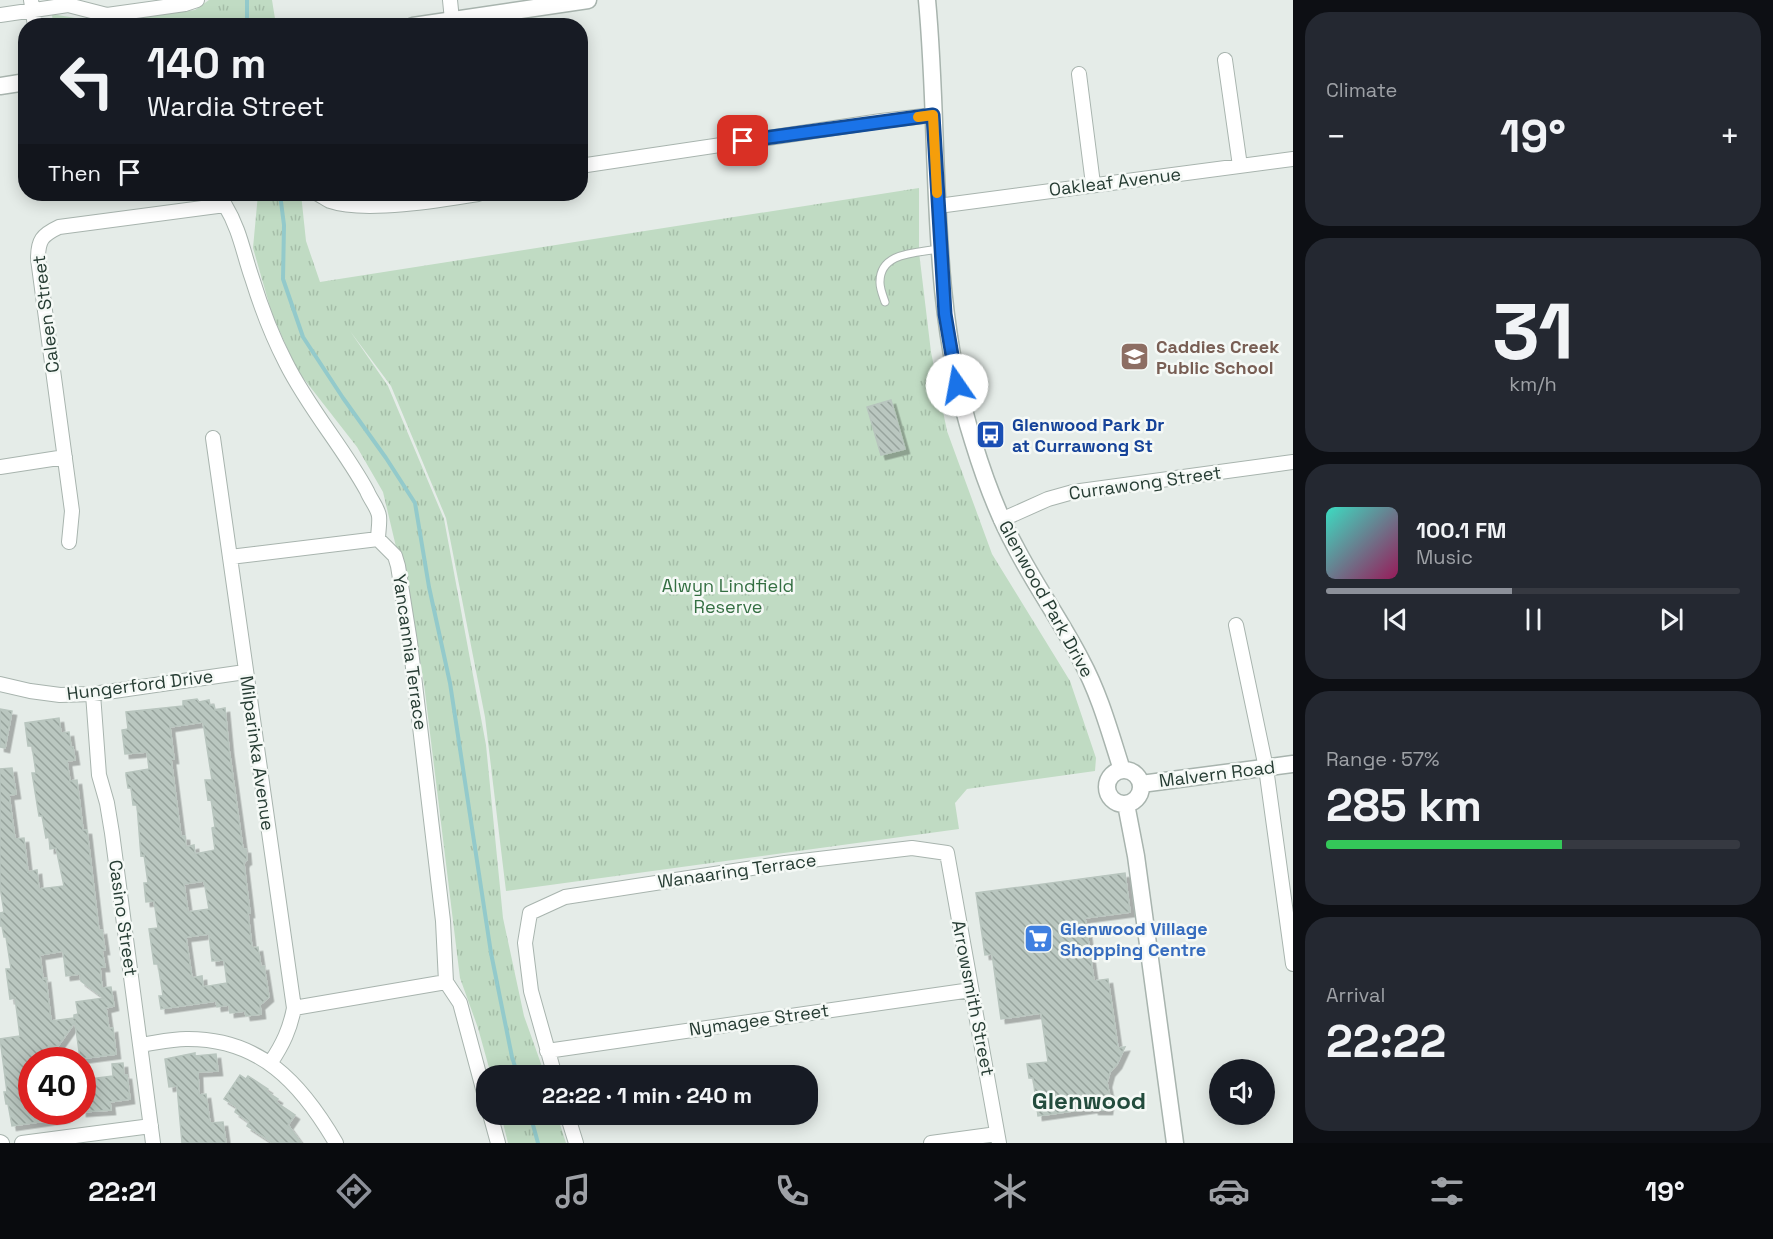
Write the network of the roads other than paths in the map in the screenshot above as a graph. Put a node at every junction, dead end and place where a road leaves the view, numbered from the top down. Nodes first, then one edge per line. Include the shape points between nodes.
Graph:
1 (197, 0) edge
2 (450, 0) edge
3 (588, 0) edge
4 (927, 0) edge
5 (32, 5) edge
6 (0, 15) edge
7 (452, 18) edge
8 (466, 18) edge
9 (1225, 60) dead end
10 (1079, 74) dead end
11 (18, 83) edge
12 (0, 86) edge
13 (933, 115) junction
14 (1293, 159) edge
15 (588, 165) edge
16 (1239, 166) junction
17 (1094, 184) junction
18 (329, 201) edge
19 (429, 201) edge
20 (938, 206) junction
21 (941, 249) junction
22 (885, 302) dead end
23 (213, 438) dead end
24 (65, 457) junction
25 (1293, 462) edge
26 (0, 467) edge
27 (1002, 520) junction
28 (378, 539) junction
29 (69, 542) dead end
30 (230, 557) junction
31 (1236, 625) dead end
32 (245, 672) junction
33 (0, 684) edge
34 (93, 694) junction
35 (1293, 764) edge
36 (1266, 768) junction
37 (1122, 770) junction
38 (1141, 784) junction
39 (1126, 804) junction
40 (947, 853) joint
41 (1293, 964) edge
42 (446, 982) junction
43 (971, 990) junction
44 (294, 1008) junction
45 (140, 1045) junction
46 (547, 1051) junction
47 (271, 1062) junction
48 (477, 1065) edge
49 (551, 1065) edge
50 (493, 1125) edge
51 (570, 1125) edge
52 (151, 1126) junction
53 (998, 1138) edge
54 (22, 1143) edge
55 (153, 1143) edge
56 (336, 1143) edge
57 (498, 1143) edge
58 (576, 1143) edge
59 (932, 1143) edge
60 (1175, 1143) edge

1 - 5 street via 107,15 69,5
2 - 7 street
3 - 8 street
4 - 13 street, Glenwood Park Drive
5 - 6 street
9 - 16 street
10 - 17 street
11 - 12 street
13 - 15 street
13 - 20 street, Glenwood Park Drive
14 - 16 street, Oakleaf Avenue
16 - 17 street, Oakleaf Avenue
17 - 20 street, Oakleaf Avenue
18 - 19 street via 353,205
20 - 21 street, Glenwood Park Drive
21 - 22 lane via 891,259 883,268 880,283
21 - 27 street, Glenwood Park Drive via 954,370 972,440
23 - 30 street, Milparinka Avenue
24 - 26 street
24 - 28 street, Caleen Street via 38,244 46,233 59,227 225,206 242,238 247,265 271,333 287,366 339,444 379,515
24 - 29 street, Caleen Street via 72,511
25 - 27 street, Currawong Street via 1073,492
27 - 37 street, Glenwood Park Drive via 1082,662
28 - 30 street
28 - 42 street, Yancannia Terrace via 395,556 410,642 443,921
30 - 32 street, Milparinka Avenue
31 - 36 street
32 - 34 street, Hungerford Drive
32 - 44 street, Milparinka Avenue
33 - 34 street, Hungerford Drive via 30,692
34 - 45 street, Casino Street via 99,775 112,833
35 - 36 street, Malvern Road
36 - 38 street, Malvern Road
36 - 41 street
37 - 38 street via 1132,772
37 - 39 street via 1109,778 1106,788 1110,799
38 - 39 street via 1139,795
39 - 60 street
40 - 43 street, Arrowsmith Street
40 - 46 street, Wanaaring Terrace via 912,848 785,863 565,897 530,913 525,943 531,991
42 - 44 street
42 - 48 street, Yancannia Terrace via 460,1003
43 - 46 street, Nymagee Street
43 - 53 street, Arrowsmith Street
44 - 47 street, Milparinka Avenue via 290,1029
45 - 47 street via 184,1038 209,1040
45 - 52 street, Casino Street
46 - 49 street
47 - 56 street via 301,1091
50 - 57 street
51 - 58 street
52 - 54 street
52 - 55 street, Casino Street
53 - 59 street

